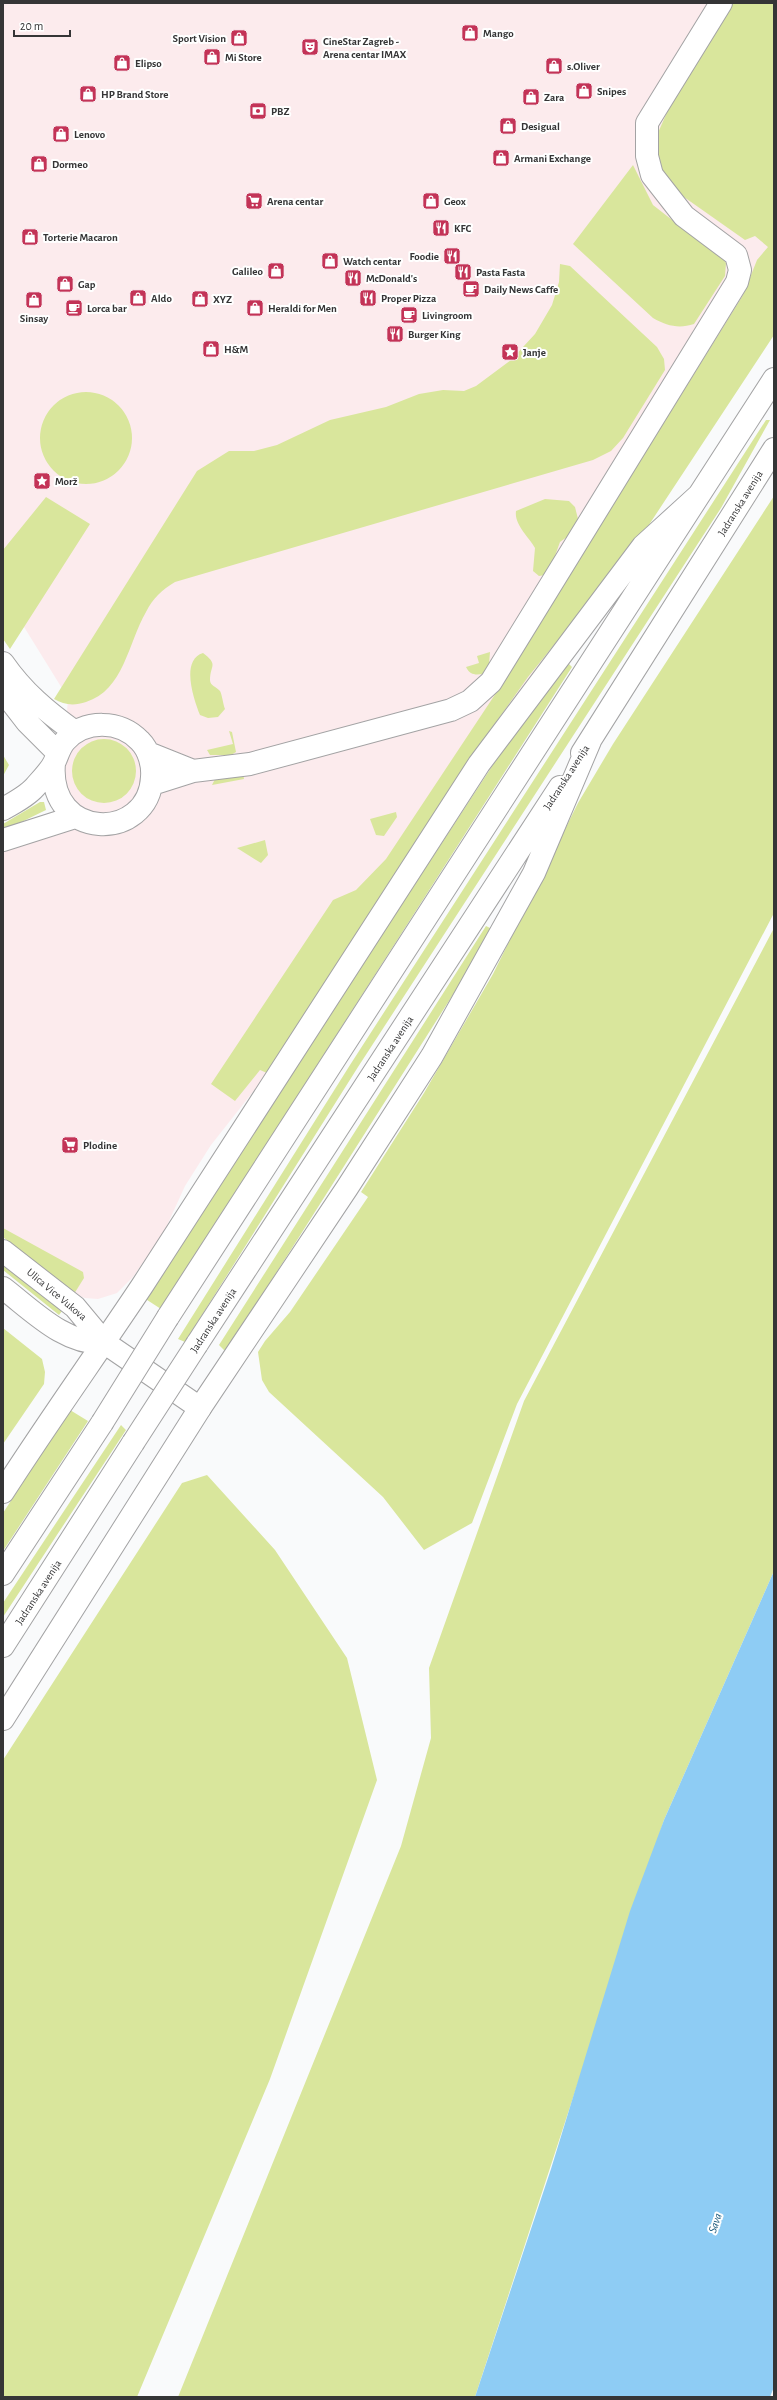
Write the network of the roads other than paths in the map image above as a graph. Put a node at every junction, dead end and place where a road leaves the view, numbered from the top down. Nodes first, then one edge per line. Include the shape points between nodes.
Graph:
1 (721, 3) edge
2 (774, 379) edge
3 (774, 449) edge
4 (699, 495) junction
5 (3, 663) edge
6 (3, 691) edge
7 (75, 732) junction
8 (590, 741) junction
9 (148, 754) junction
10 (56, 758) junction
11 (192, 771) junction
12 (152, 784) junction
13 (3, 809) edge
14 (76, 817) junction
15 (3, 840) edge
16 (3, 1251) edge
17 (3, 1288) edge
18 (105, 1342) junction
19 (200, 1408) junction
20 (3, 1492) edge
21 (3, 1574) edge
22 (3, 1646) edge
23 (3, 1718) edge

1 - 11 main road via 647,122 647,156 652,175 684,216 736,254 740,270 738,282 491,682 470,701 444,712 250,764
2 - 4 main road
3 - 8 main road, Jadranska avenija
4 - 18 main road via 643,546 479,764
4 - 21 main road, bridge
5 - 7 main road via 17,683 42,708
6 - 10 main road
7 - 9 main road via 105,724 120,727 141,742
7 - 10 main road via 65,741
8 - 19 main road via 534,873 432,1056
8 - 22 main road, Jadranska avenija, bridge
9 - 11 main road
9 - 12 main road via 153,769
10 - 13 main road via 34,788
10 - 14 main road via 52,779 56,793 64,807
11 - 12 main road
12 - 14 main road via 147,798 137,812 123,820 107,825 91,823
14 - 15 main road
16 - 18 main road, Ulica Vice Vukova via 75,1307
17 - 18 main road via 69,1336 91,1343
18 - 19 main road, Ulica Vice Vukova
18 - 20 main road via 49,1420
19 - 23 main road

